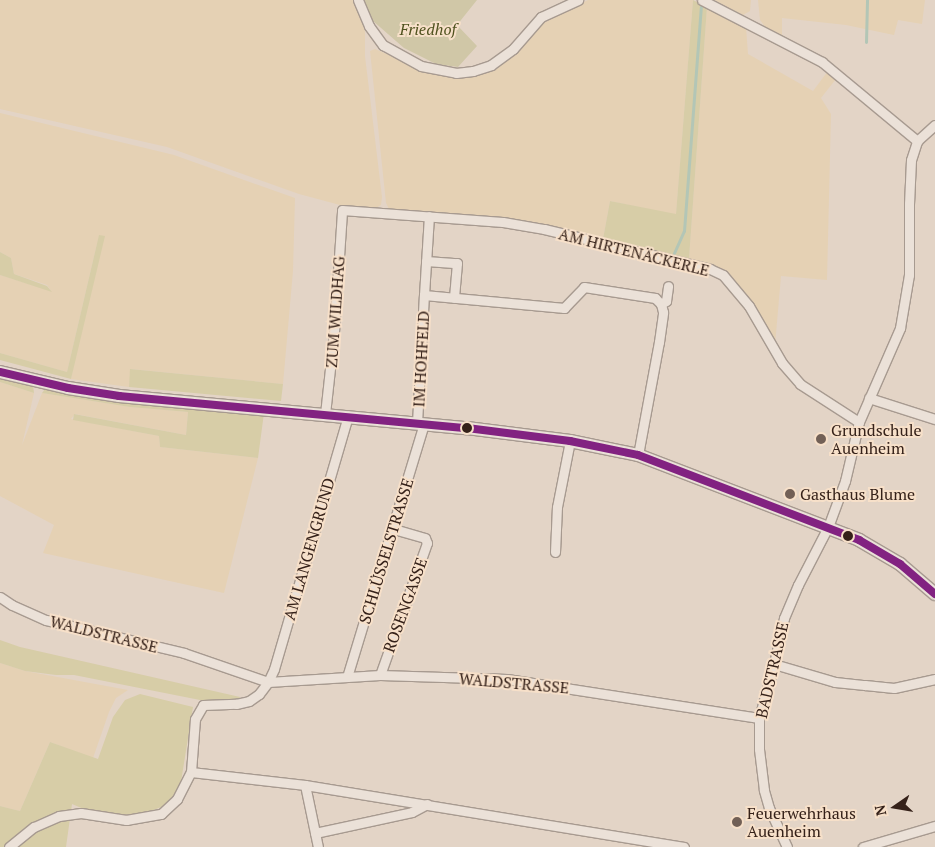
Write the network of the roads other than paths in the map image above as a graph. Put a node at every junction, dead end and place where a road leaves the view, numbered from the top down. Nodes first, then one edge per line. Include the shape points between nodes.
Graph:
1 (358, 0) edge
2 (578, 0) edge
3 (702, 0) edge
4 (935, 125) edge
5 (918, 141) junction
6 (342, 210) joint
7 (429, 216) junction
8 (426, 260) junction
9 (668, 286) dead end
10 (424, 295) junction
11 (454, 298) junction
12 (661, 304) junction
13 (0, 372) edge
14 (869, 398) junction
15 (325, 414) junction
16 (348, 416) junction
17 (935, 419) edge
18 (859, 422) junction
19 (420, 424) junction
20 (570, 441) junction
21 (638, 455) junction
22 (828, 527) junction
23 (393, 529) junction
24 (555, 552) dead end
25 (935, 594) edge
26 (0, 597) edge
27 (774, 664) junction
28 (380, 675) junction
29 (347, 677) junction
30 (935, 680) edge
31 (268, 682) junction
32 (759, 718) junction
33 (191, 772) junction
34 (305, 785) junction
35 (427, 804) junction
36 (935, 826) edge
37 (315, 833) junction
38 (9, 847) edge
39 (318, 847) edge
40 (684, 847) edge
41 (787, 847) edge
42 (863, 847) edge

1 - 2 street via 369,26 384,45 421,66 456,73 491,65 513,48 541,17
3 - 5 street via 822,62
4 - 5 street
5 - 14 street, BADSTRASSE via 911,168 908,292 900,328
6 - 7 street, AM HIRTENÄCKERLE
6 - 15 street, ZUM WILDHAG
7 - 8 street, IM HOHFELD
7 - 18 street, AM HIRTENÄCKERLE via 544,229 710,268 723,275 749,306 782,363 800,384
8 - 10 street, IM HOHFELD
8 - 11 street via 457,263
9 - 12 street via 666,300
10 - 11 street, IM HOHFELD
10 - 19 street, IM HOHFELD
11 - 12 street, IM HOHFELD via 564,308 584,287 655,298
12 - 21 street via 659,342
13 - 15 street via 119,396
14 - 17 street
14 - 18 street, BADSTRASSE
15 - 16 street
16 - 19 street
16 - 31 street, AM LANGENGRUND
18 - 22 street, BADSTRASSE via 845,481
19 - 20 street
19 - 23 street, SCHLÜSSELSTRASSE
20 - 21 street
20 - 24 street via 557,507
21 - 22 street
22 - 25 street via 881,550
22 - 27 street, BADSTRASSE via 784,618
23 - 28 street, ROSENGASSE via 425,538 426,543
23 - 29 street, SCHLÜSSELSTRASSE
26 - 31 street, WALDSTRASSE via 46,620 184,653
27 - 30 street via 835,682 894,688
27 - 32 street, BADSTRASSE
28 - 29 street, WALDSTRASSE
28 - 32 street, WALDSTRASSE via 520,680
29 - 31 street, WALDSTRASSE
31 - 33 street via 249,701 203,705 195,719
32 - 41 street, BADSTRASSE via 764,790
33 - 34 street
33 - 38 street via 177,799 161,814 126,820 80,813 59,816 34,827
34 - 35 street
34 - 37 street
35 - 37 street via 412,812
35 - 40 street
36 - 42 street
37 - 39 street

